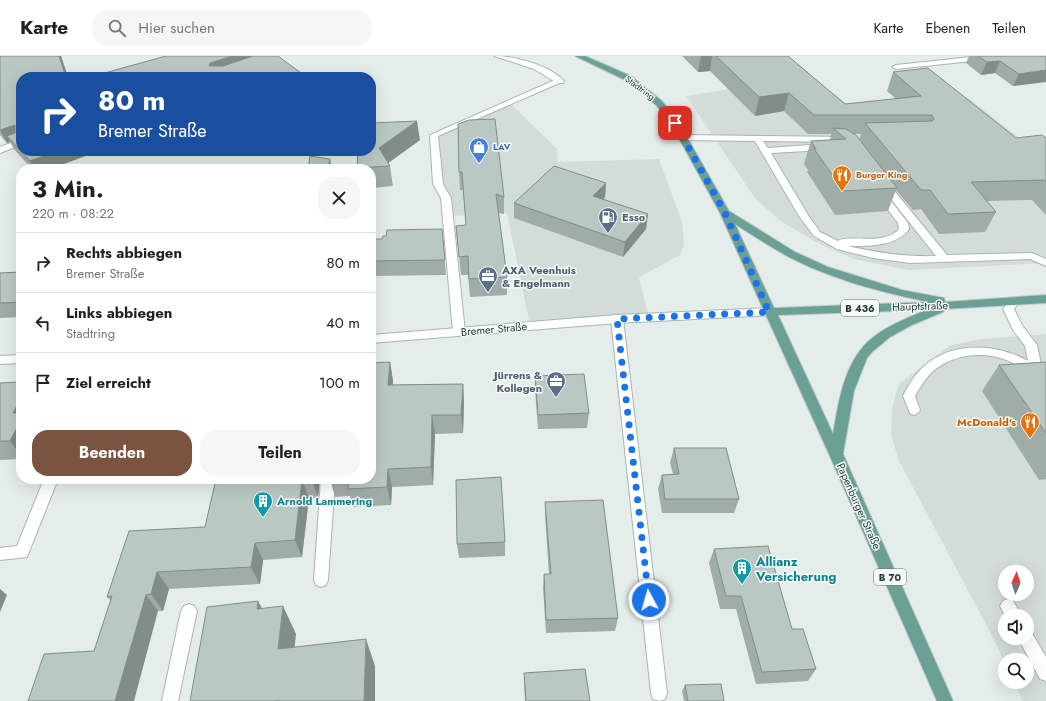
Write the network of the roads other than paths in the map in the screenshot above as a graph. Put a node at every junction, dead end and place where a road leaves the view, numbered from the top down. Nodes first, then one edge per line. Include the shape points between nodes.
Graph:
1 (498, 56) edge
2 (579, 56) edge
3 (1001, 56) edge
4 (896, 67) dead end
5 (684, 138) junction
6 (758, 139) junction
7 (853, 141) edge
8 (16, 144) edge
9 (842, 148) edge
10 (0, 150) edge
11 (765, 151) junction
12 (877, 175) edge
13 (876, 187) edge
14 (725, 213) junction
15 (822, 237) junction
16 (944, 259) junction
17 (1046, 263) edge
18 (1046, 299) edge
19 (1016, 301) junction
20 (955, 305) junction
21 (769, 312) junction
22 (617, 319) junction
23 (459, 332) junction
24 (376, 339) edge
25 (16, 359) edge
26 (0, 360) edge
27 (1041, 374) edge
28 (914, 410) dead end
29 (836, 454) junction
30 (49, 484) edge
31 (328, 484) edge
32 (0, 554) edge
33 (321, 580) dead end
34 (189, 611) dead end
35 (1030, 645) edge
36 (1046, 674) edge
37 (659, 693) dead end
38 (170, 701) edge
39 (945, 701) edge

1 - 23 street via 537,68 560,82 434,136 438,184 446,198
2 - 5 main road, Stadtring / B 70 via 628,78 659,103
3 - 4 street
5 - 6 street
5 - 14 main road, Stadtring / B 70
6 - 7 street
6 - 11 street
8 - 10 street
9 - 11 street via 833,146
11 - 15 street via 804,216
12 - 16 street
13 - 15 street via 903,223 904,229 901,234 854,244
14 - 20 main road, B 436 via 785,251 824,269 901,293
14 - 21 main road, Stadtring / B 70
15 - 16 street via 847,249 873,256 910,260
16 - 17 street via 1032,256
18 - 19 main road, Hauptstraße / B 436
19 - 20 main road, Hauptstraße / B 436
19 - 27 street via 1008,309 1017,327 1031,345
20 - 21 main road, Hauptstraße / B 436
20 - 29 main road via 922,315 896,328 862,355 852,379
21 - 22 street, Bremer Straße
21 - 29 main road, Papenburger Straße / B 70
22 - 23 street, Bremer Straße
22 - 37 street
23 - 24 street, Bremer Straße
25 - 26 street
27 - 28 street via 1005,354 968,351 949,356 928,368 918,380 909,396
29 - 39 main road, Papenburger Straße / B 70
30 - 32 street via 22,552
31 - 33 street
34 - 38 street
35 - 36 street

